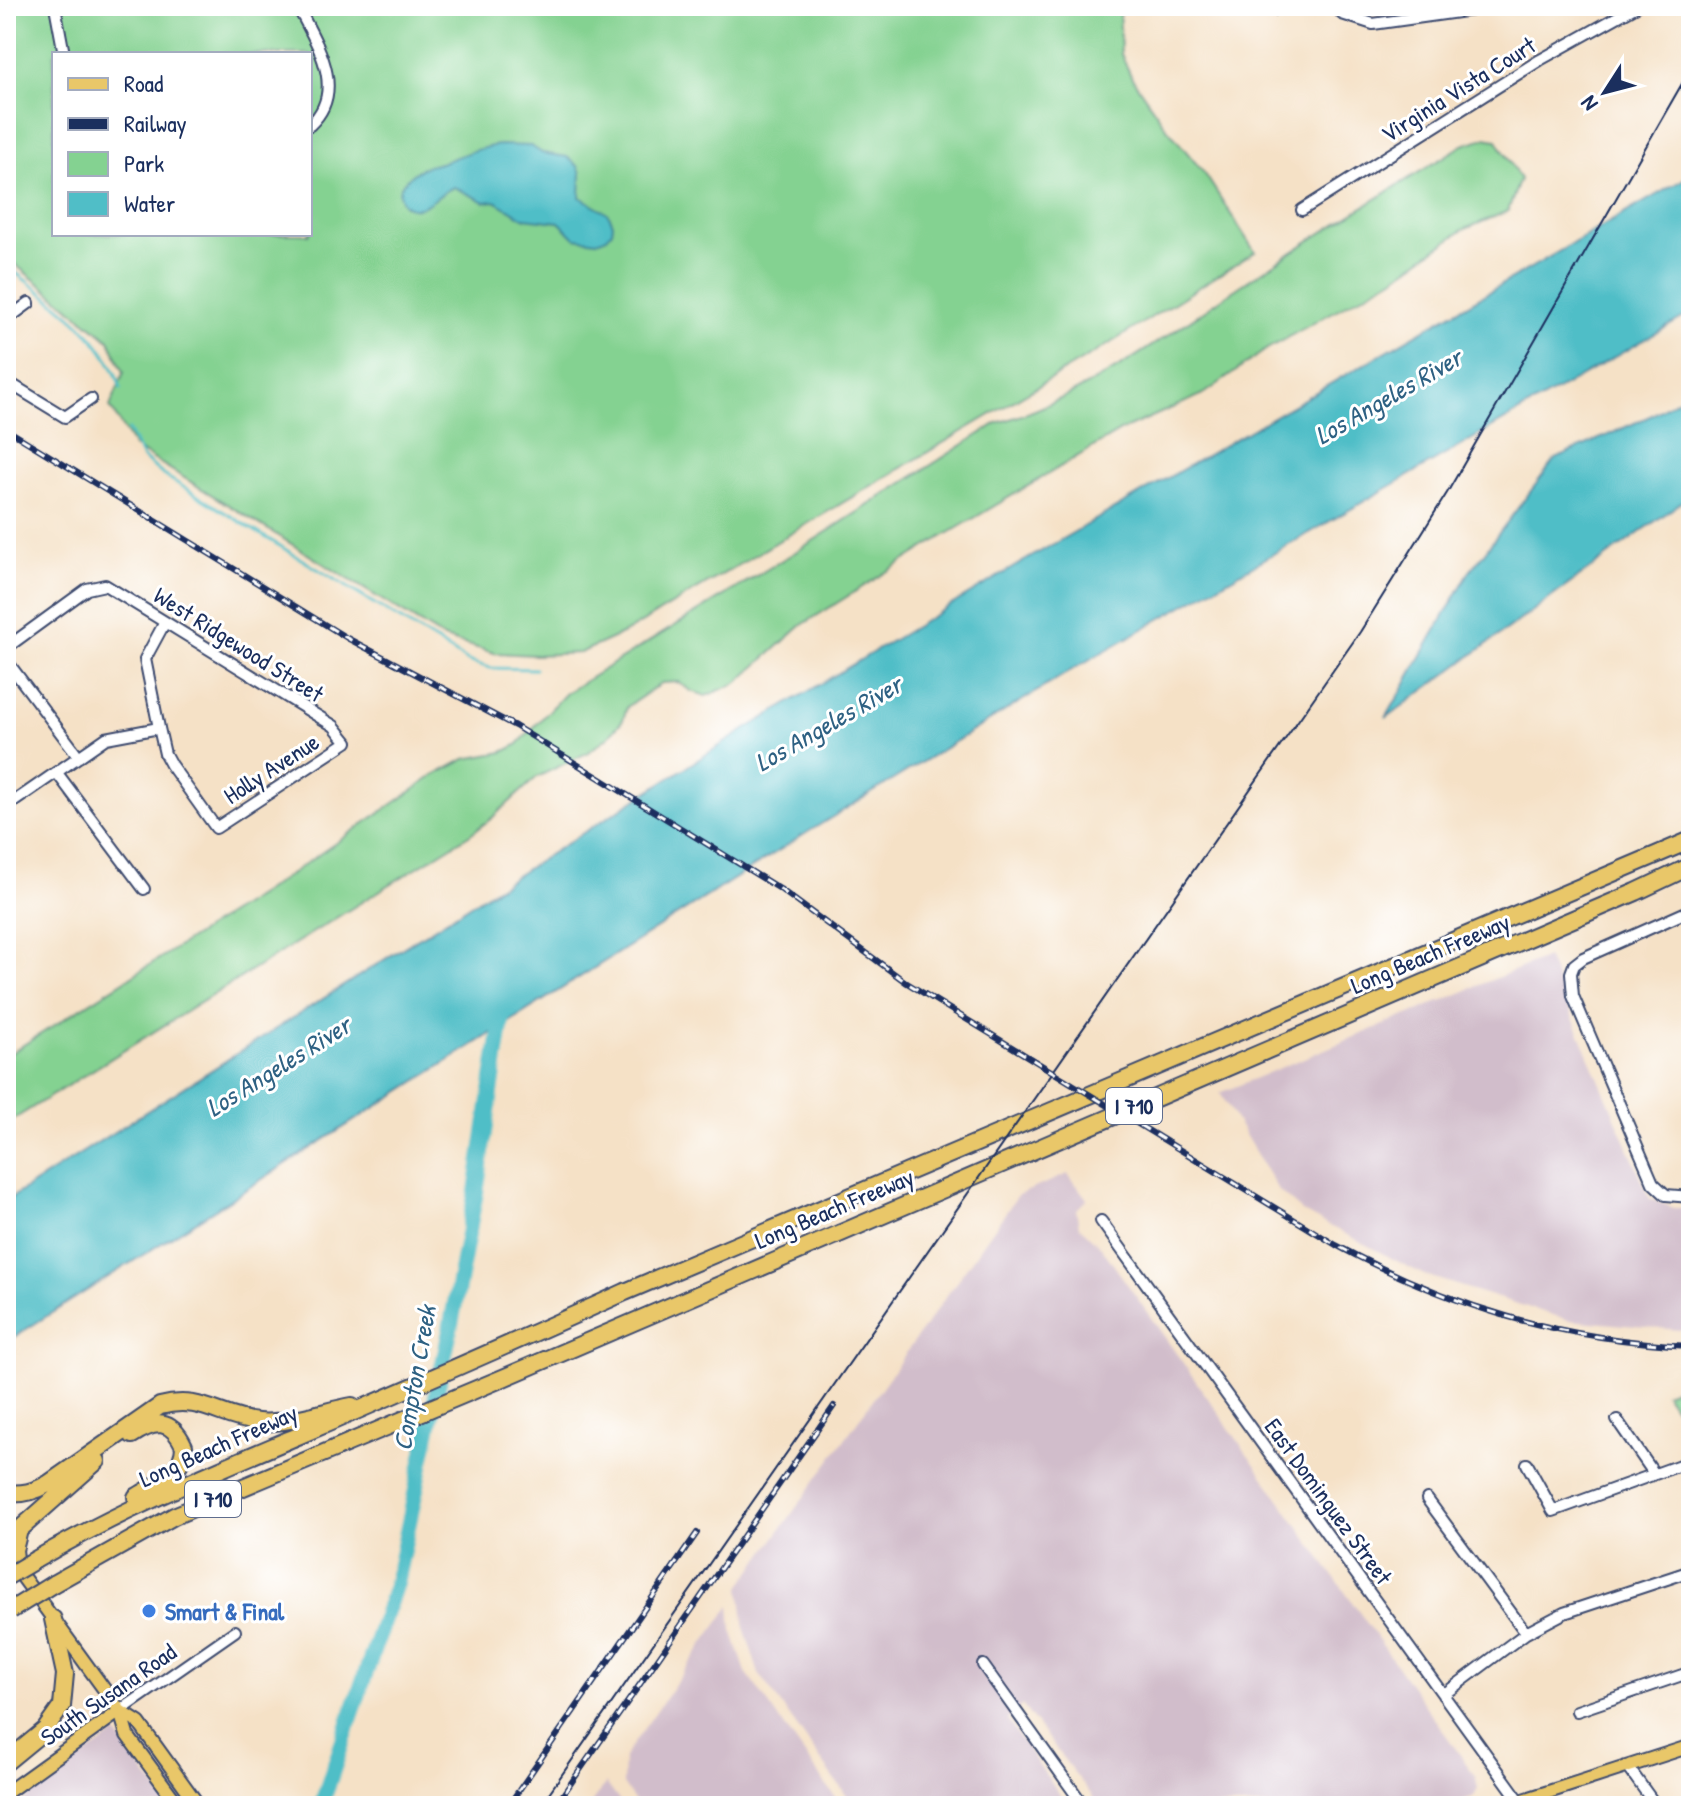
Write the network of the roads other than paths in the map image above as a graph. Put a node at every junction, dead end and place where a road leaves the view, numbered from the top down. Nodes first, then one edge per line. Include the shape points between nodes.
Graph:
1 (55, 6) edge
2 (1336, 6) edge
3 (1501, 6) edge
4 (1637, 6) edge
5 (298, 7) edge
6 (64, 52) edge
7 (312, 123) edge
8 (1302, 210) dead end
9 (29, 303) dead end
10 (6, 320) edge
11 (6, 381) edge
12 (91, 399) dead end
13 (165, 622) junction
14 (6, 648) edge
15 (6, 660) edge
16 (159, 728) junction
17 (347, 742) joint
18 (79, 757) junction
19 (57, 773) junction
20 (6, 807) edge
21 (1691, 840) edge
22 (1691, 866) edge
23 (144, 889) dead end
24 (1691, 910) edge
25 (1691, 1197) edge
26 (1101, 1221) dead end
27 (381, 1400) junction
28 (1617, 1420) dead end
29 (1691, 1461) edge
30 (1527, 1464) dead end
31 (1653, 1472) junction
32 (6, 1493) edge
33 (1427, 1499) dead end
34 (80, 1534) junction
35 (9, 1566) edge
36 (1691, 1571) edge
37 (8, 1611) edge
38 (53, 1619) junction
39 (235, 1631) dead end
40 (1526, 1633) junction
41 (983, 1665) dead end
42 (1691, 1672) edge
43 (1443, 1695) junction
44 (120, 1711) junction
45 (1577, 1711) dead end
46 (1691, 1746) edge
47 (6, 1762) edge
48 (1628, 1767) junction
49 (6, 1793) edge
50 (1521, 1804) edge
51 (179, 1806) edge
52 (199, 1806) edge
53 (1084, 1806) edge
54 (1505, 1806) edge
55 (1656, 1806) edge

1 - 6 street
2 - 3 street via 1342,14 1373,24
4 - 8 street, Virginia Vista Court via 1540,60
5 - 7 street via 329,75 320,116
9 - 10 street
11 - 12 street via 65,417
13 - 14 street, West Ridgewood Street via 105,585 87,589
13 - 16 street via 145,659
13 - 17 street, West Ridgewood Street via 334,726
15 - 18 street
16 - 17 street, Holly Avenue via 171,765 216,828
16 - 18 street via 106,738
18 - 19 street
19 - 20 street
19 - 23 street
21 - 27 highway, Long Beach Freeway / I 710
22 - 37 highway, Long Beach Freeway / I 710, bridge via 174,1516
24 - 25 street via 1583,958 1574,965 1570,983 1653,1183 1666,1195
26 - 43 street, East Dominguez Street
27 - 32 highway via 260,1422 192,1402 168,1403 48,1484 18,1495
27 - 34 highway, Long Beach Freeway / I 710
28 - 31 street
29 - 31 street
30 - 31 street via 1553,1511
33 - 40 street
34 - 35 highway, Long Beach Freeway / I 710, bridge via 35,1560
34 - 35 highway via 180,1465 184,1446 173,1429 157,1423 146,1426 64,1488 19,1530
35 - 38 main road
36 - 40 street via 1564,1613
38 - 44 main road
38 - 47 highway via 65,1674 62,1706 45,1730
39 - 44 street, South Susana Road
40 - 43 street
41 - 53 street
42 - 45 street
43 - 50 street, East Dominguez Street
44 - 49 main road, South Susana Road
44 - 51 main road via 127,1735
44 - 52 main road via 139,1723
46 - 48 main road
48 - 50 main road
48 - 55 street
50 - 54 main road

